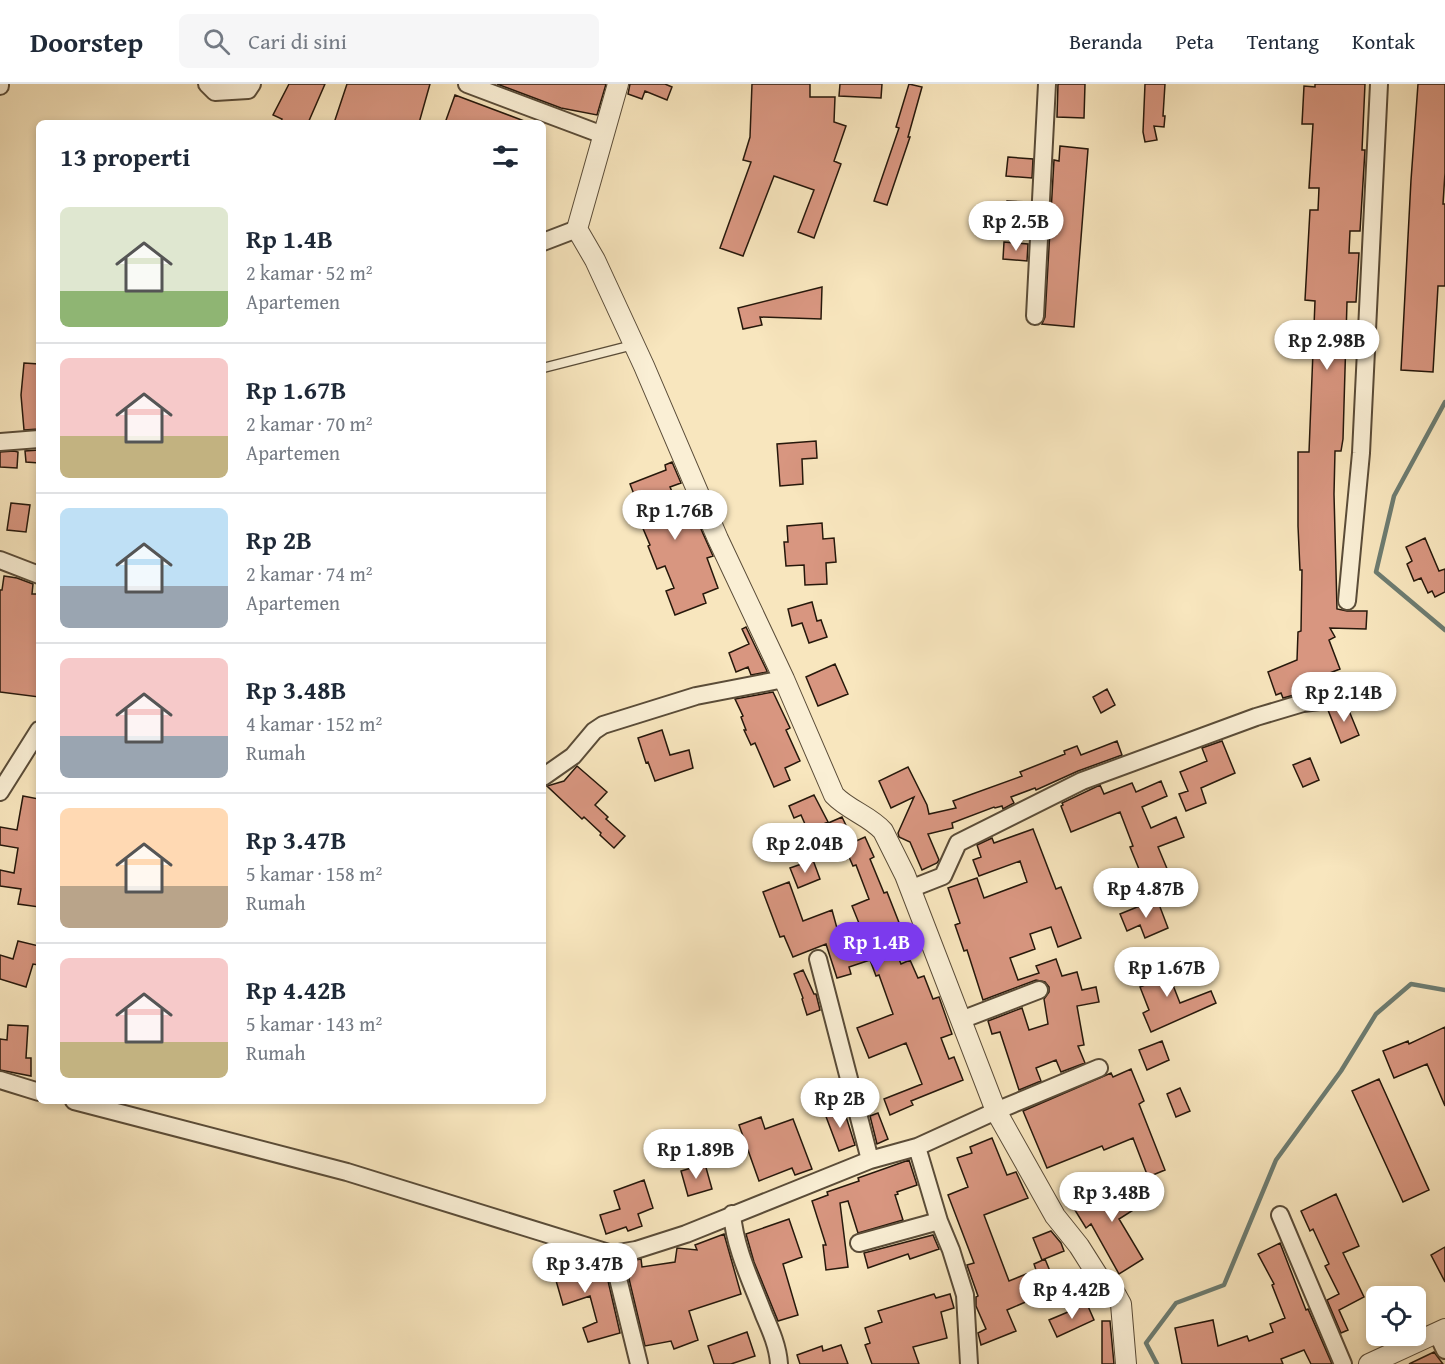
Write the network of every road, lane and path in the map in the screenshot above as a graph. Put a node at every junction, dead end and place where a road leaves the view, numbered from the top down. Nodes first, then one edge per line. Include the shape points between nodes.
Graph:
1 (207, 84) edge
2 (252, 84) edge
3 (467, 84) edge
4 (618, 84) edge
5 (1047, 84) edge
6 (1379, 84) edge
7 (603, 135) junction
8 (577, 228) junction
9 (546, 241) edge
10 (1035, 316) dead end
11 (634, 344) junction
12 (546, 367) edge
13 (36, 439) edge
14 (0, 442) edge
15 (0, 560) edge
16 (36, 574) edge
17 (1347, 601) dead end
18 (784, 679) junction
19 (1335, 699) dead end
20 (36, 735) edge
21 (546, 775) edge
22 (0, 792) edge
23 (910, 889) junction
24 (818, 959) dead end
25 (1039, 990) dead end
26 (961, 1020) junction
27 (1099, 1068) dead end
28 (0, 1080) edge
29 (36, 1091) edge
30 (86, 1104) edge
31 (996, 1111) junction
32 (917, 1147) junction
33 (870, 1161) junction
34 (732, 1214) junction
35 (1280, 1215) dead end
36 (939, 1221) junction
37 (859, 1243) dead end
38 (612, 1254) junction
39 (1442, 1337) edge
40 (639, 1364) edge
41 (779, 1364) edge
42 (969, 1364) edge
43 (1126, 1364) edge
44 (1343, 1364) edge
45 (1369, 1364) edge

1 - 2 street via 215,92 248,90
3 - 7 street
4 - 7 street
5 - 10 street
6 - 17 street via 1361,453
7 - 8 street
8 - 9 street
8 - 11 street
11 - 12 lane
11 - 18 street via 718,539
13 - 14 street
15 - 16 street
18 - 21 street via 696,696 603,725 568,760
18 - 23 street via 834,795 879,826
19 - 23 street via 1303,703 1256,717 1082,781 958,843 943,876
20 - 22 street
23 - 26 street
24 - 33 street
25 - 26 street
26 - 31 street
27 - 31 street
28 - 29 street
30 - 38 street via 347,1172
31 - 32 street
31 - 43 street via 1055,1216 1121,1304
32 - 33 street
32 - 36 street
33 - 34 street
34 - 38 street via 636,1250
34 - 41 street via 733,1228
35 - 44 street
36 - 37 street
36 - 42 street via 965,1295
38 - 40 street
39 - 45 street

